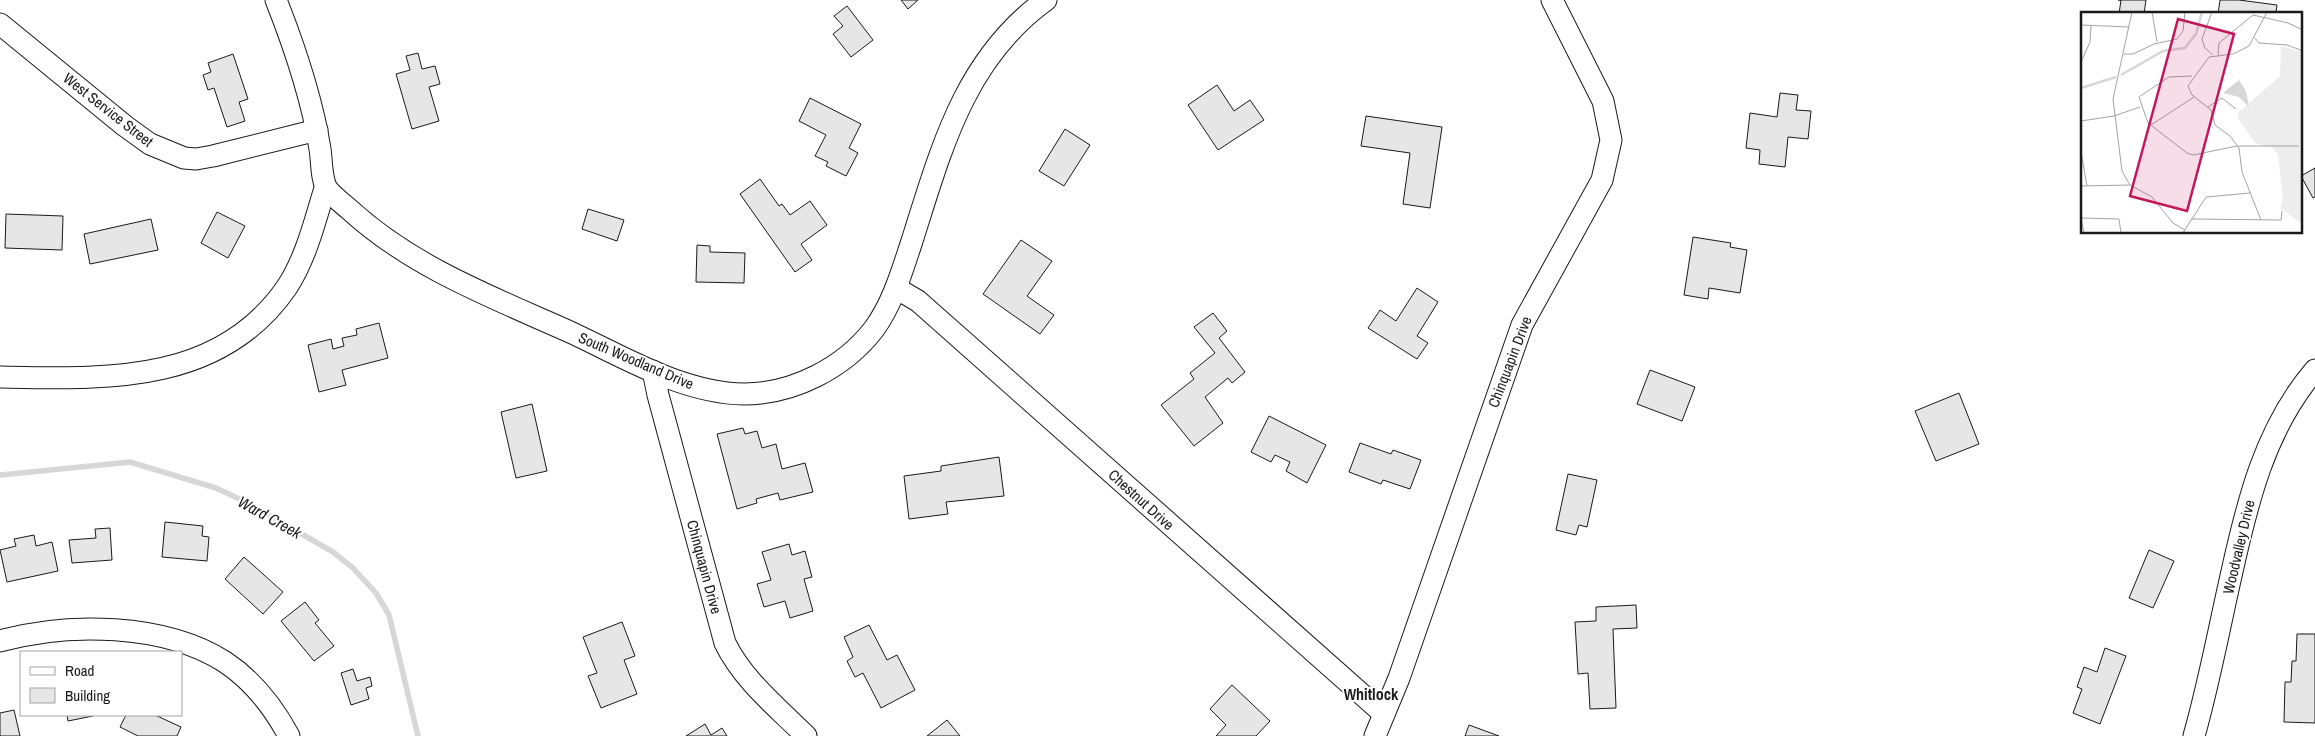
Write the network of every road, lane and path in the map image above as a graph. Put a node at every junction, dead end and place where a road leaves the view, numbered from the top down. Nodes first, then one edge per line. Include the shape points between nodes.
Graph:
1 (276, 0) edge
2 (1046, 0) edge
3 (1552, 0) edge
4 (0, 24) edge
5 (317, 130) junction
6 (326, 188) junction
7 (896, 288) junction
8 (2315, 370) edge
9 (653, 371) junction
10 (0, 377) edge
11 (0, 641) edge
12 (1384, 714) junction
13 (289, 736) edge
14 (806, 736) edge
15 (1375, 736) edge
16 (2194, 736) edge

1 - 5 street
2 - 7 street, South Woodland Drive via 1002,38 964,96
3 - 12 street, Chinquapin Drive via 1604,101 1611,140 1602,180 1522,325
4 - 5 street, West Service Street via 124,126 172,154 196,159
5 - 6 street
6 - 9 street, South Woodland Drive via 368,226 420,262
6 - 10 street via 303,256 287,286 268,311 244,332 209,353 162,370 89,378
7 - 9 street, South Woodland Drive via 886,310 863,341 829,369 796,384 760,393 720,392 692,386
7 - 12 street, Chestnut Drive via 918,301
8 - 16 street, Woodvalley Drive via 2281,420 2260,466 2245,514
9 - 14 street, Chinquapin Drive via 725,643 744,675
11 - 13 street via 61,629 129,630 193,647 224,662 251,684 278,715
12 - 15 street, Chinquapin Drive

